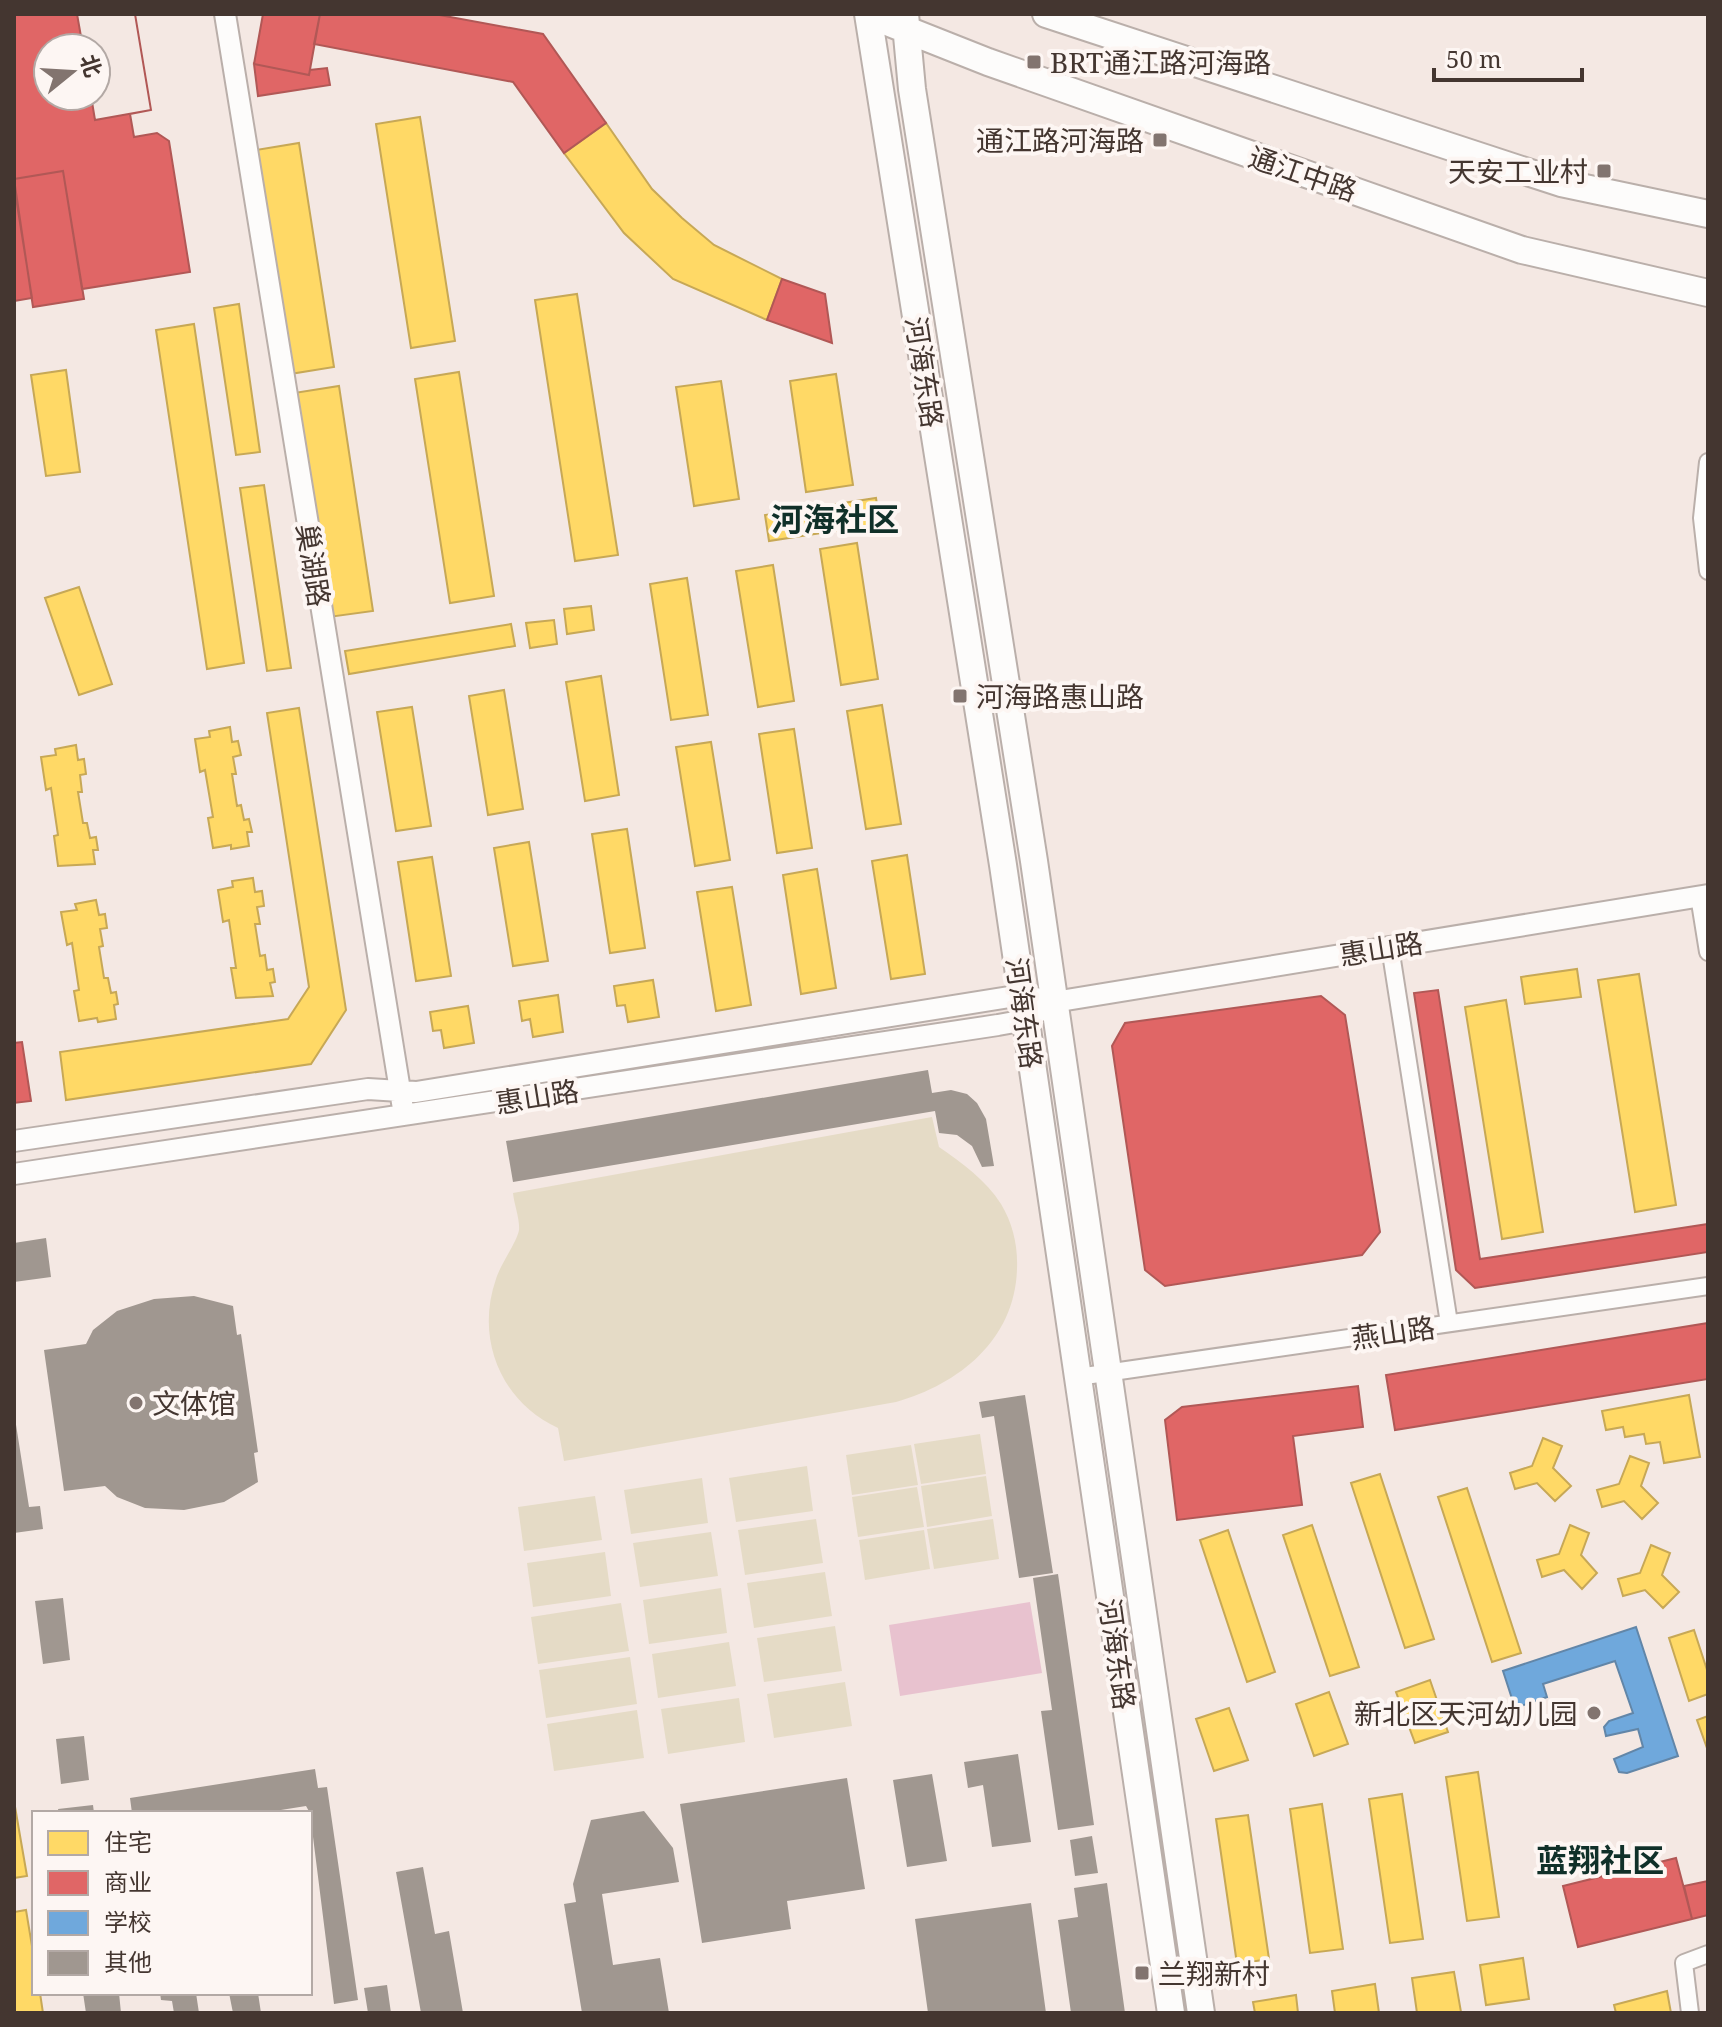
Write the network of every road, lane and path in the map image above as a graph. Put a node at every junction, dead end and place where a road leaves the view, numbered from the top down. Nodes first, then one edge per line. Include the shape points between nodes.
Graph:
1 (225, 14) edge
2 (1046, 14) edge
3 (866, 15) edge
4 (905, 21) edge
5 (1708, 214) edge
6 (1708, 293) edge
7 (1708, 462) edge
8 (1708, 571) edge
9 (1704, 896) edge
10 (1390, 947) junction
11 (1708, 952) edge
12 (1054, 1002) junction
13 (1024, 1007) junction
14 (400, 1091) junction
15 (404, 1115) junction
16 (14, 1141) edge
17 (14, 1174) edge
18 (1708, 1286) edge
19 (1449, 1323) junction
20 (1108, 1373) junction
21 (1078, 1377) junction
22 (1708, 1954) edge
23 (1171, 2013) edge
24 (1201, 2013) edge
25 (1690, 2013) edge

1 - 14 street, 巢湖路
2 - 5 main road via 1561,183
3 - 4 main road, 通江中路
3 - 13 main road, 河海东路
4 - 6 main road, 通江中路 via 988,62 1522,250
4 - 12 main road, 河海东路
7 - 8 street via 1702,518
9 - 10 street, 惠山路
9 - 11 street
10 - 12 street, 惠山路
10 - 19 street
12 - 13 street, 惠山路
12 - 20 main road, 河海东路
13 - 14 street, 惠山路
13 - 15 street, 惠山路
13 - 21 main road, 河海东路
14 - 15 street, 巢湖路
14 - 16 street, 惠山路 via 368,1089
15 - 17 street, 惠山路
18 - 19 street, 燕山路
19 - 20 street, 燕山路
20 - 21 street, 燕山路
20 - 24 main road, 河海东路
21 - 23 main road, 河海东路
22 - 25 street via 1684,1963

